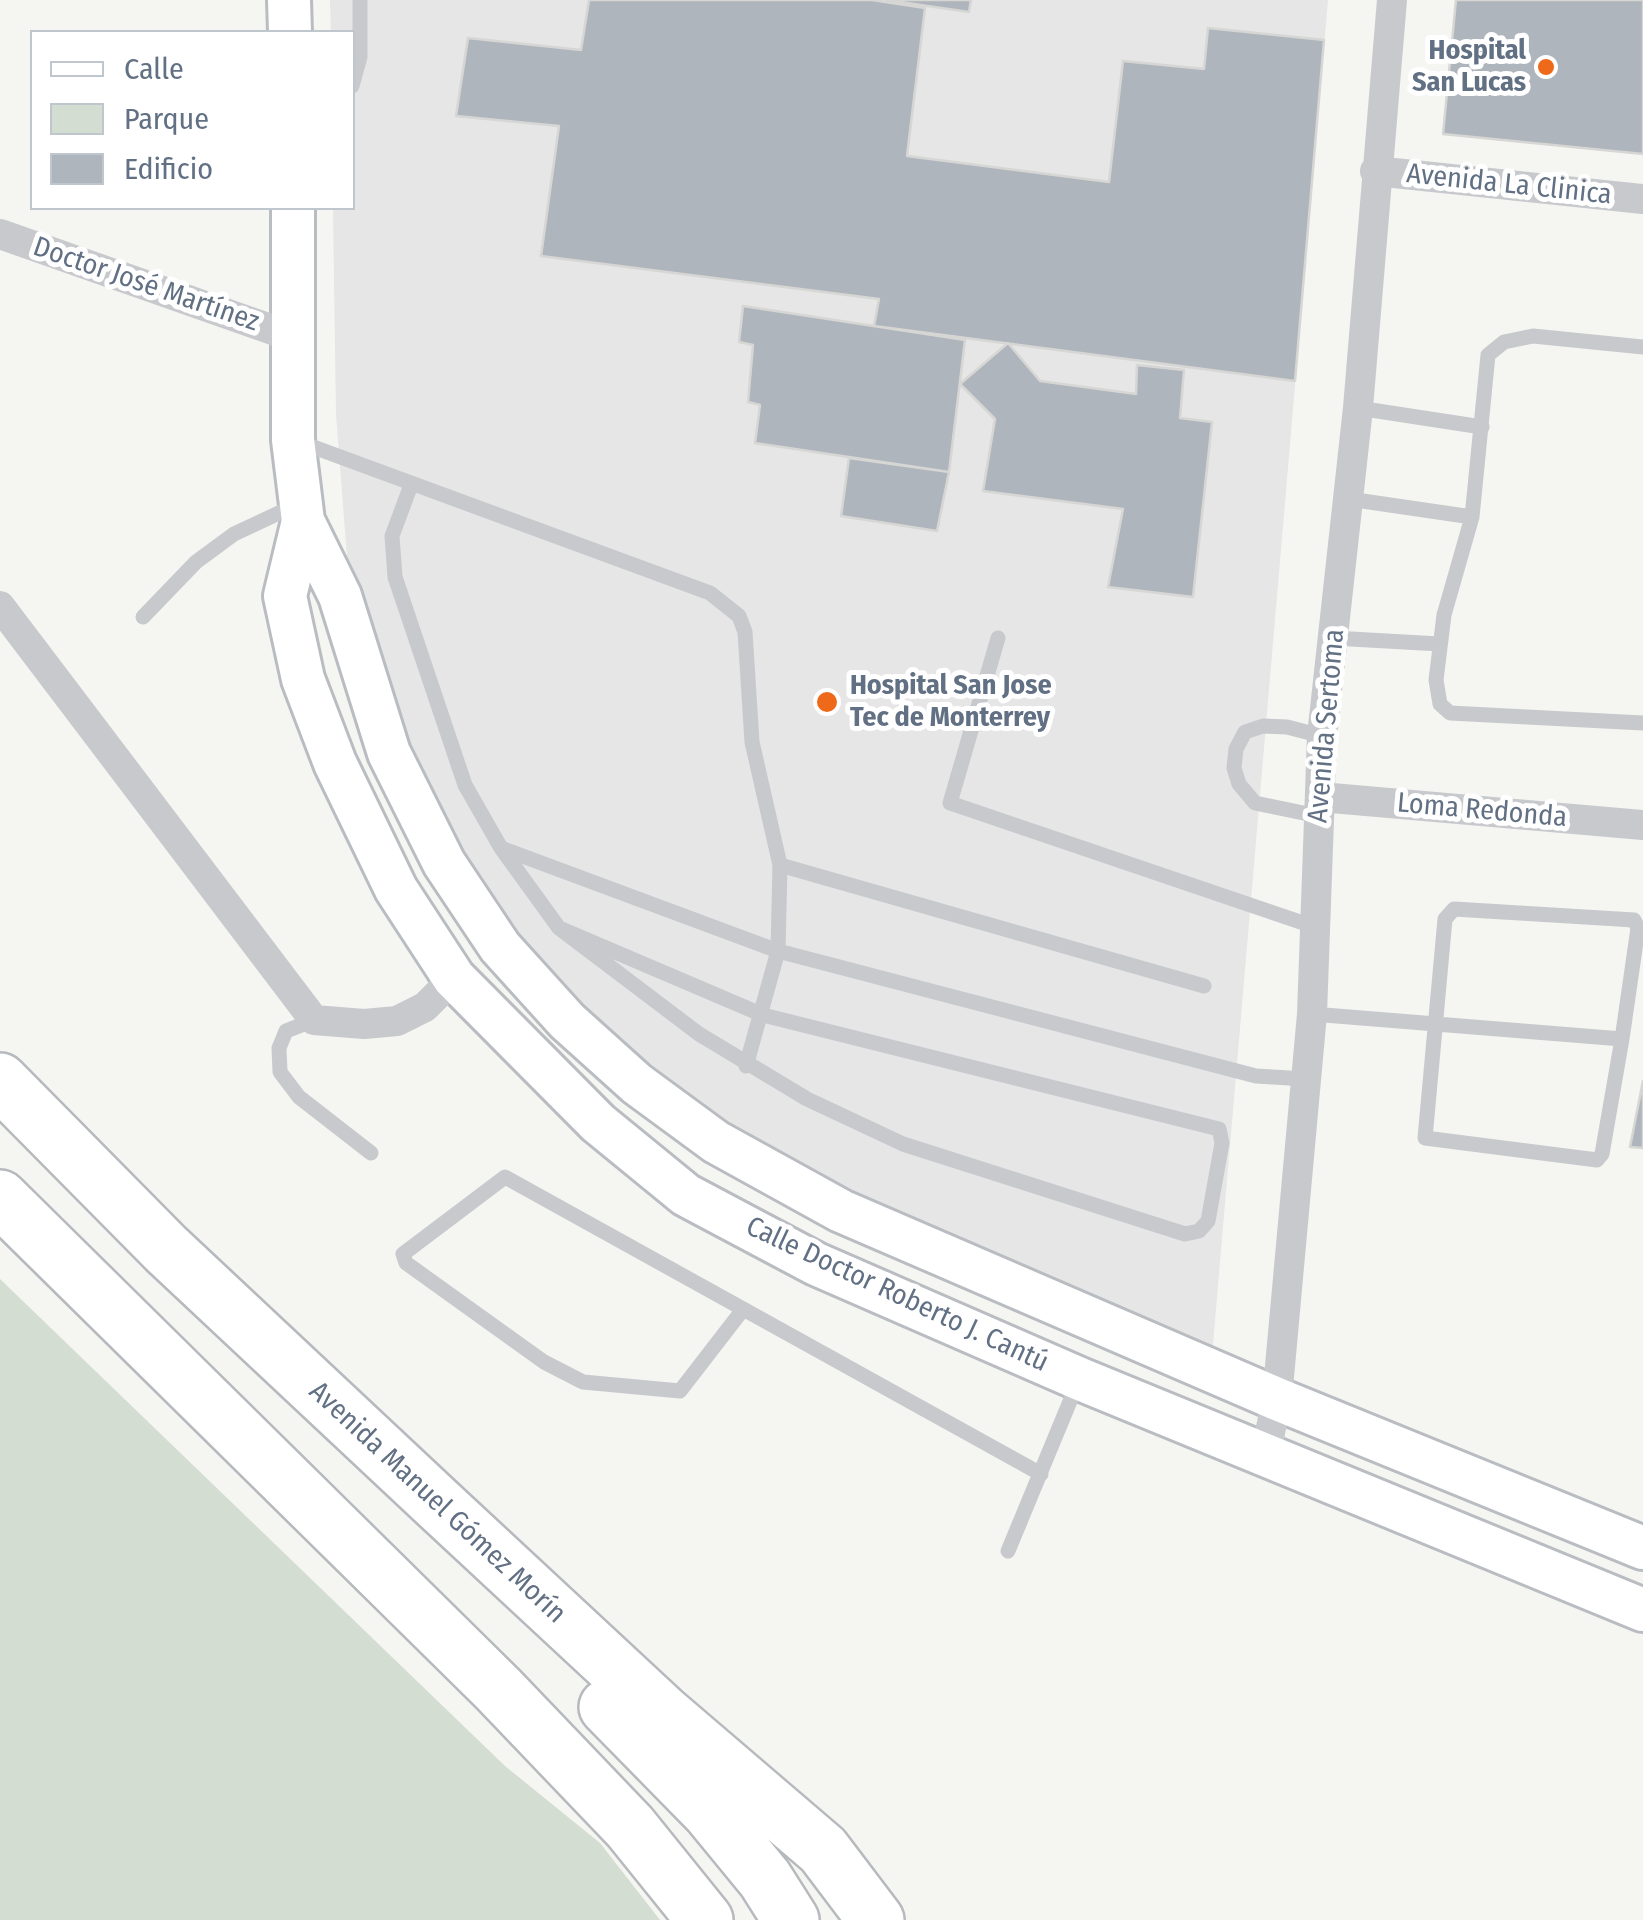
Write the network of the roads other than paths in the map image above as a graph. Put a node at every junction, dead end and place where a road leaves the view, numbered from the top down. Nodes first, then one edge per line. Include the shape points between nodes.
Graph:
1 (289, 0) edge
2 (360, 0) edge
3 (1392, 0) edge
4 (290, 30) edge
5 (355, 75) edge
6 (1375, 171) junction
7 (1643, 199) edge
8 (293, 210) edge
9 (0, 234) edge
10 (293, 337) junction
11 (1643, 347) edge
12 (1358, 408) junction
13 (1482, 427) junction
14 (293, 440) junction
15 (410, 485) junction
16 (1349, 499) junction
17 (301, 512) junction
18 (1472, 518) junction
19 (0, 606) edge
20 (143, 617) dead end
21 (998, 638) dead end
22 (1333, 638) junction
23 (1440, 644) junction
24 (1643, 723) edge
25 (1322, 736) junction
26 (1319, 807) junction
27 (1643, 825) edge
28 (502, 848) junction
29 (780, 866) junction
30 (558, 928) junction
31 (1318, 928) junction
32 (778, 951) junction
33 (454, 978) junction
34 (1204, 986) dead end
35 (1312, 1014) junction
36 (763, 1016) junction
37 (314, 1020) junction
38 (1434, 1024) junction
39 (1622, 1039) junction
40 (746, 1066) junction
41 (1306, 1079) junction
42 (0, 1081) edge
43 (371, 1153) dead end
44 (0, 1198) edge
45 (742, 1312) junction
46 (1080, 1378) junction
47 (1277, 1399) junction
48 (1266, 1452) junction
49 (1042, 1474) junction
50 (437, 1504) junction
51 (1643, 1548) edge
52 (1008, 1551) dead end
53 (1643, 1610) edge
54 (705, 1920) edge
55 (791, 1920) edge
56 (876, 1920) edge

1 - 4 street
2 - 5 lane
3 - 6 street, Avenida Sertoma
6 - 7 street, Avenida La Clinica
6 - 12 street, Avenida Sertoma
8 - 10 street, Calle Doctor Roberto J. Cantú
9 - 10 street, Doctor José Martínez
10 - 14 street, Calle Doctor Roberto J. Cantú
11 - 13 lane via 1533,336 1504,342 1488,355
12 - 13 lane
12 - 16 street, Avenida Sertoma
13 - 18 lane
14 - 15 lane
14 - 17 street, Calle Doctor Roberto J. Cantú
15 - 28 lane via 392,536 395,577 465,785
15 - 29 lane via 725,601 745,632 752,742
16 - 18 lane
16 - 22 street, Avenida Sertoma
17 - 20 lane via 234,534
17 - 33 street, Calle Doctor Roberto J. Cantú via 285,596 303,680 334,763 396,889
17 - 47 street, Calle Doctor Roberto J. Cantú via 340,596 390,753 444,863 500,948 581,1033 716,1142 842,1211
18 - 23 lane
19 - 37 street
21 - 31 lane via 950,803
22 - 23 lane
22 - 25 street, Avenida Sertoma
23 - 24 lane via 1437,693 1450,713
25 - 26 street, Avenida Sertoma
25 - 26 lane via 1287,727 1245,732 1234,768 1255,803
26 - 27 street, Loma Redonda
26 - 31 street, Avenida Sertoma
28 - 30 lane
28 - 32 lane
29 - 32 lane
29 - 34 lane
30 - 36 lane
30 - 40 lane
31 - 35 street, Avenida Sertoma
32 - 36 lane
32 - 41 lane via 1256,1076
33 - 37 street via 426,1007 398,1020
33 - 46 street, Calle Doctor Roberto J. Cantú via 598,1123 686,1194 816,1264
35 - 38 lane
35 - 41 street, Avenida Sertoma
36 - 40 lane
36 - 40 lane via 1219,1129 1208,1221 1185,1234 902,1144
37 - 43 lane via 286,1031 280,1072 299,1098
38 - 39 lane
38 - 39 lane via 1425,1138 1586,1162 1602,1154
38 - 39 lane via 1445,919 1454,909 1630,919 1638,928
41 - 47 street, Avenida Sertoma
42 - 50 highway, Avenida Manuel Gómez Morín via 166,1249
44 - 54 highway via 498,1689 630,1828
45 - 45 lane via 680,1391 583,1382 544,1362 403,1254 506,1178
45 - 49 lane
46 - 48 street, Calle Doctor Roberto J. Cantú
46 - 49 lane
47 - 48 street, Avenida Sertoma
47 - 51 street, Calle Doctor Roberto J. Cantú
48 - 53 street, Calle Doctor Roberto J. Cantú
49 - 52 lane
50 - 55 highway via 490,1583 710,1812 766,1878
50 - 56 highway, Avenida Manuel Gómez Morín via 662,1713 822,1850

